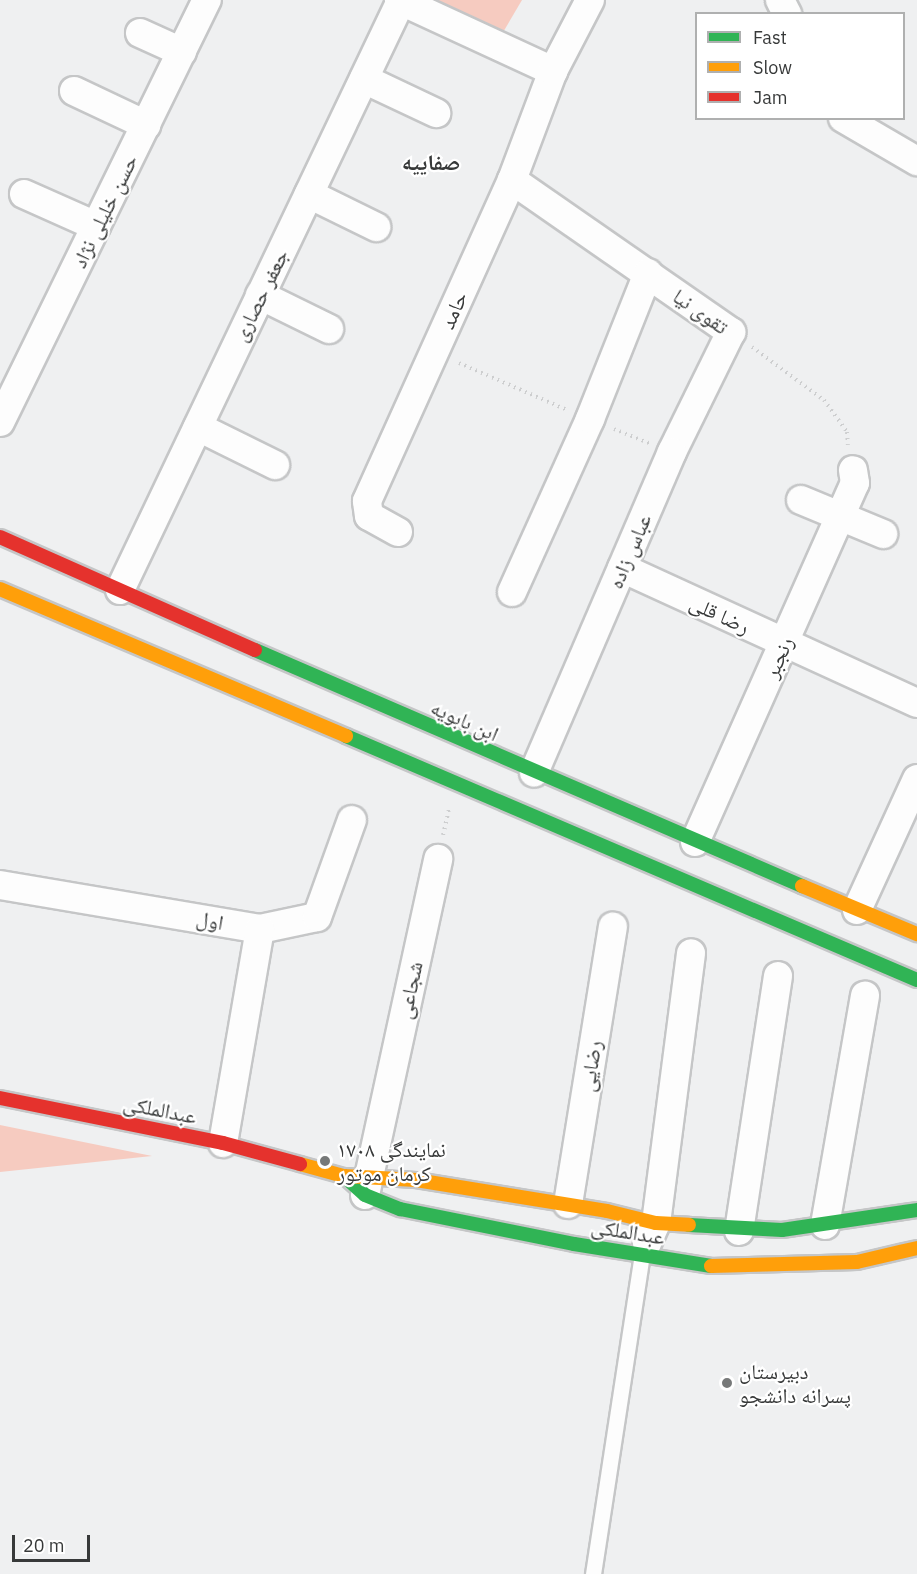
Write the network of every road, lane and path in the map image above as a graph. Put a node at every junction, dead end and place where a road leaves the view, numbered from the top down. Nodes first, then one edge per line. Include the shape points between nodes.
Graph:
1 (400, 0) edge
2 (590, 0) edge
3 (201, 2) edge
4 (140, 33) dead end
5 (182, 52) junction
6 (553, 71) junction
7 (364, 79) junction
8 (74, 91) dead end
9 (436, 113) dead end
10 (846, 120) edge
11 (146, 125) junction
12 (917, 161) edge
13 (512, 180) junction
14 (24, 194) dead end
15 (309, 194) junction
16 (96, 226) junction
17 (376, 227) dead end
18 (648, 273) junction
19 (260, 295) junction
20 (329, 329) dead end
21 (731, 332) junction
22 (434, 352) junction
23 (590, 419) junction
24 (0, 422) edge
25 (198, 427) junction
26 (672, 452) junction
27 (275, 465) dead end
28 (853, 470) joint
29 (801, 500) dead end
30 (840, 517) junction
31 (398, 532) dead end
32 (883, 534) dead end
33 (0, 537) edge
34 (622, 568) junction
35 (0, 589) edge
36 (120, 590) junction
37 (512, 592) dead end
38 (783, 644) junction
39 (917, 703) edge
40 (534, 773) junction
41 (917, 779) edge
42 (454, 785) junction
43 (352, 819) dead end
44 (695, 842) junction
45 (438, 859) joint
46 (0, 885) edge
47 (857, 909) junction
48 (613, 927) dead end
49 (260, 929) junction
50 (917, 934) edge
51 (690, 953) dead end
52 (778, 976) dead end
53 (917, 980) edge
54 (865, 995) dead end
55 (0, 1098) edge
56 (223, 1143) junction
57 (359, 1182) junction
58 (568, 1204) junction
59 (917, 1210) edge
60 (656, 1223) junction
61 (825, 1226) junction
62 (740, 1231) junction
63 (917, 1248) edge
64 (642, 1254) junction
65 (593, 1574) edge

1 - 6 street
1 - 7 street, جعفر حصاری
2 - 6 street, حامد
3 - 5 street, حسن خلیلی نژاد
4 - 5 street
5 - 11 street, حسن خلیلی نژاد
6 - 13 street, حامد
7 - 9 street
7 - 15 street, جعفر حصاری
8 - 11 street
10 - 12 street
11 - 16 street, حسن خلیلی نژاد
13 - 18 street, تقوی نیا
13 - 22 street, حامد
14 - 16 street
15 - 17 street
15 - 19 street, جعفر حصاری
16 - 24 street, حسن خلیلی نژاد
18 - 21 street, تقوی نیا
18 - 23 street
19 - 20 street
19 - 25 street, جعفر حصاری
21 - 26 street, عباس زاده
21 - 28 path, تقوی نیا via 824,400 847,432
22 - 23 path
22 - 31 street, حامد via 367,501 369,516
23 - 26 path
23 - 37 street
25 - 27 street
25 - 36 street, جعفر حصاری
26 - 34 street, عباس زاده
28 - 30 street, رنجبر via 855,483
29 - 30 street
30 - 32 street
30 - 38 street, رنجبر
33 - 36 main road, ابن بابویه
34 - 38 street, رضا قلی
34 - 40 street, عباس زاده
35 - 42 main road
36 - 40 main road, ابن بابویه
38 - 39 street, رضا قلی
38 - 44 street, رنجبر
40 - 44 main road, ابن بابویه
41 - 47 street
42 - 45 path
42 - 53 main road
43 - 49 street, اول via 317,917
44 - 47 main road, ابن بابویه
45 - 57 street, شجاعی
46 - 49 street, اول
47 - 50 main road, ابن بابویه
48 - 58 street, رضایی
49 - 56 street
51 - 60 street
52 - 62 street
54 - 61 street
55 - 56 main road, عبدالملکی
56 - 57 main road, عبدالملکی
57 - 58 main road, عبدالملکی
57 - 64 main road, عبدالملکی via 400,1209
58 - 60 main road, عبدالملکی
59 - 61 main road, عبدالملکی
60 - 62 main road, عبدالملکی
60 - 64 street
61 - 62 main road, عبدالملکی
63 - 64 main road, عبدالملکی via 857,1262 725,1268
64 - 65 lane

